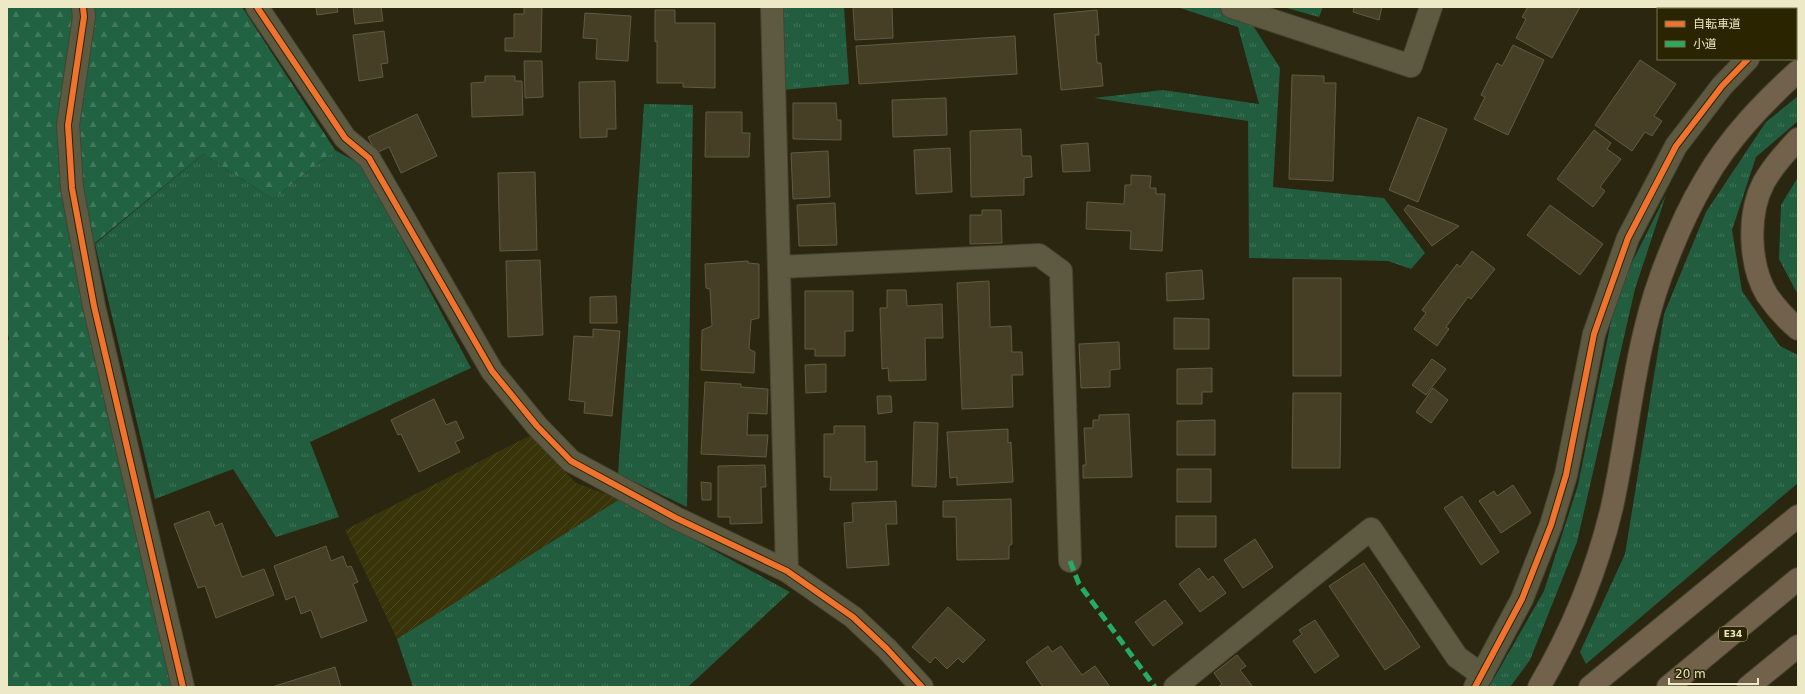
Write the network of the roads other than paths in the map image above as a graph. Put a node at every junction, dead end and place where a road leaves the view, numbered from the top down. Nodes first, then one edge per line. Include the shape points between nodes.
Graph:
1 (83, 7) edge
2 (257, 7) edge
3 (772, 7) edge
4 (1232, 7) edge
5 (1431, 7) edge
6 (1747, 60) edge
7 (1798, 71) edge
8 (1798, 139) edge
9 (779, 267) junction
10 (1798, 329) edge
11 (1798, 516) edge
12 (1070, 561) dead end
13 (787, 571) junction
14 (1798, 580) edge
15 (1798, 646) edge
16 (1478, 681) edge
17 (183, 687) edge
18 (922, 687) edge
19 (1175, 687) edge
20 (1539, 687) edge
21 (1590, 687) edge
22 (1668, 687) edge
23 (1748, 687) edge

1 - 17 street via 84,17 68,125 72,188 94,306
2 - 13 street via 345,138 369,158 492,371 537,426 571,461 676,518
3 - 9 street
4 - 5 street via 1411,66
6 - 16 street via 1722,86 1676,146 1628,238 1594,334 1566,475 1551,524 1522,599
7 - 20 highway via 1767,99 1732,140 1705,180 1680,229 1660,277 1646,326 1612,507 1597,560 1578,611 1556,659
8 - 10 highway via 1780,157 1763,184 1754,212 1752,241 1756,267 1767,294 1784,317
9 - 12 street via 1039,256 1061,271
9 - 13 street
11 - 21 highway
13 - 18 street via 853,617
14 - 22 highway, E34
15 - 23 highway
16 - 19 street via 1457,657 1371,529

